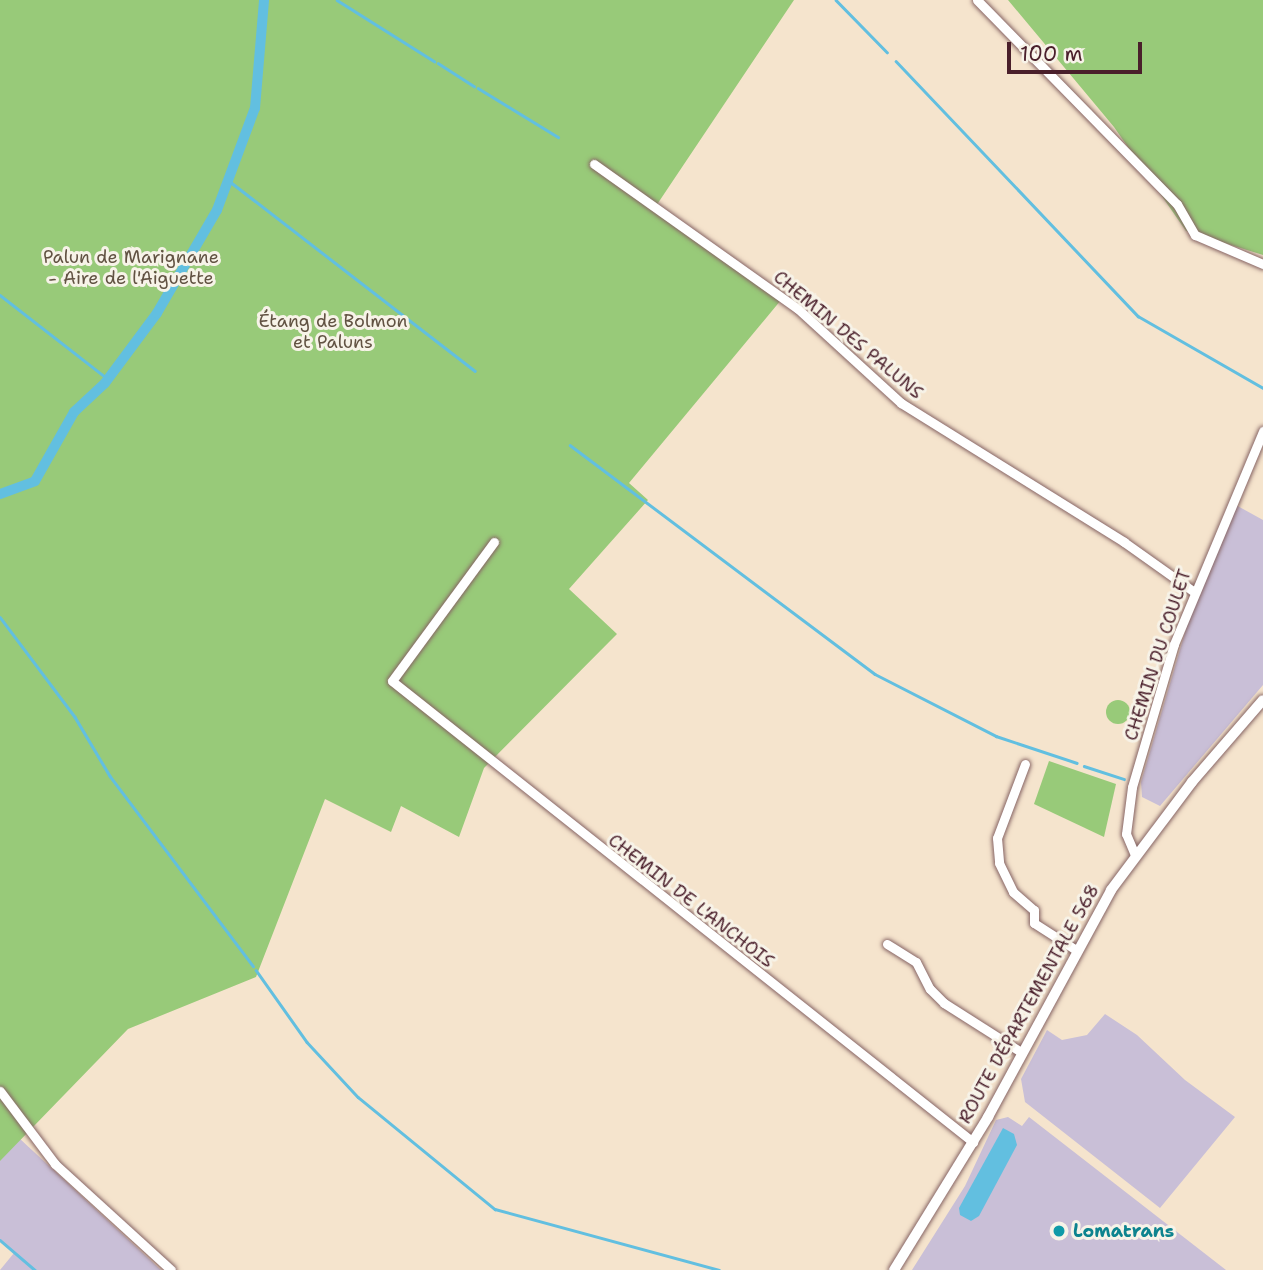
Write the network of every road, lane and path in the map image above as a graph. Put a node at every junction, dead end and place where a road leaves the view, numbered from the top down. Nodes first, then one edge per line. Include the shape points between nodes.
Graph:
1 (977, 0) edge
2 (594, 164) dead end
3 (1263, 264) edge
4 (1263, 431) edge
5 (494, 542) dead end
6 (1193, 591) junction
7 (1263, 700) edge
8 (1026, 764) dead end
9 (1135, 855) junction
10 (887, 944) dead end
11 (1076, 950) junction
12 (1021, 1052) junction
13 (0, 1091) edge
14 (973, 1142) junction
15 (171, 1270) edge
16 (894, 1270) edge

1 - 3 street via 1177,204 1195,235
2 - 6 street, CHEMIN DES PALUNS via 797,308 901,403 1124,542
4 - 6 street, CHEMIN DU COULET
5 - 14 street, CHEMIN DE L'ANCHOIS via 392,681
6 - 9 street, CHEMIN DU COULET via 1132,787 1126,834
7 - 9 main road, ROUTE DÉPARTEMENTALE 568
8 - 11 street via 999,830 999,863 1013,892 1034,910 1034,923
9 - 11 main road, ROUTE DÉPARTEMENTALE 568
10 - 12 street via 916,962 930,989 944,1003
11 - 12 main road, ROUTE DÉPARTEMENTALE 568
12 - 14 main road, ROUTE DÉPARTEMENTALE 568
13 - 15 street via 55,1164
14 - 16 main road, ROUTE DÉPARTEMENTALE 568

